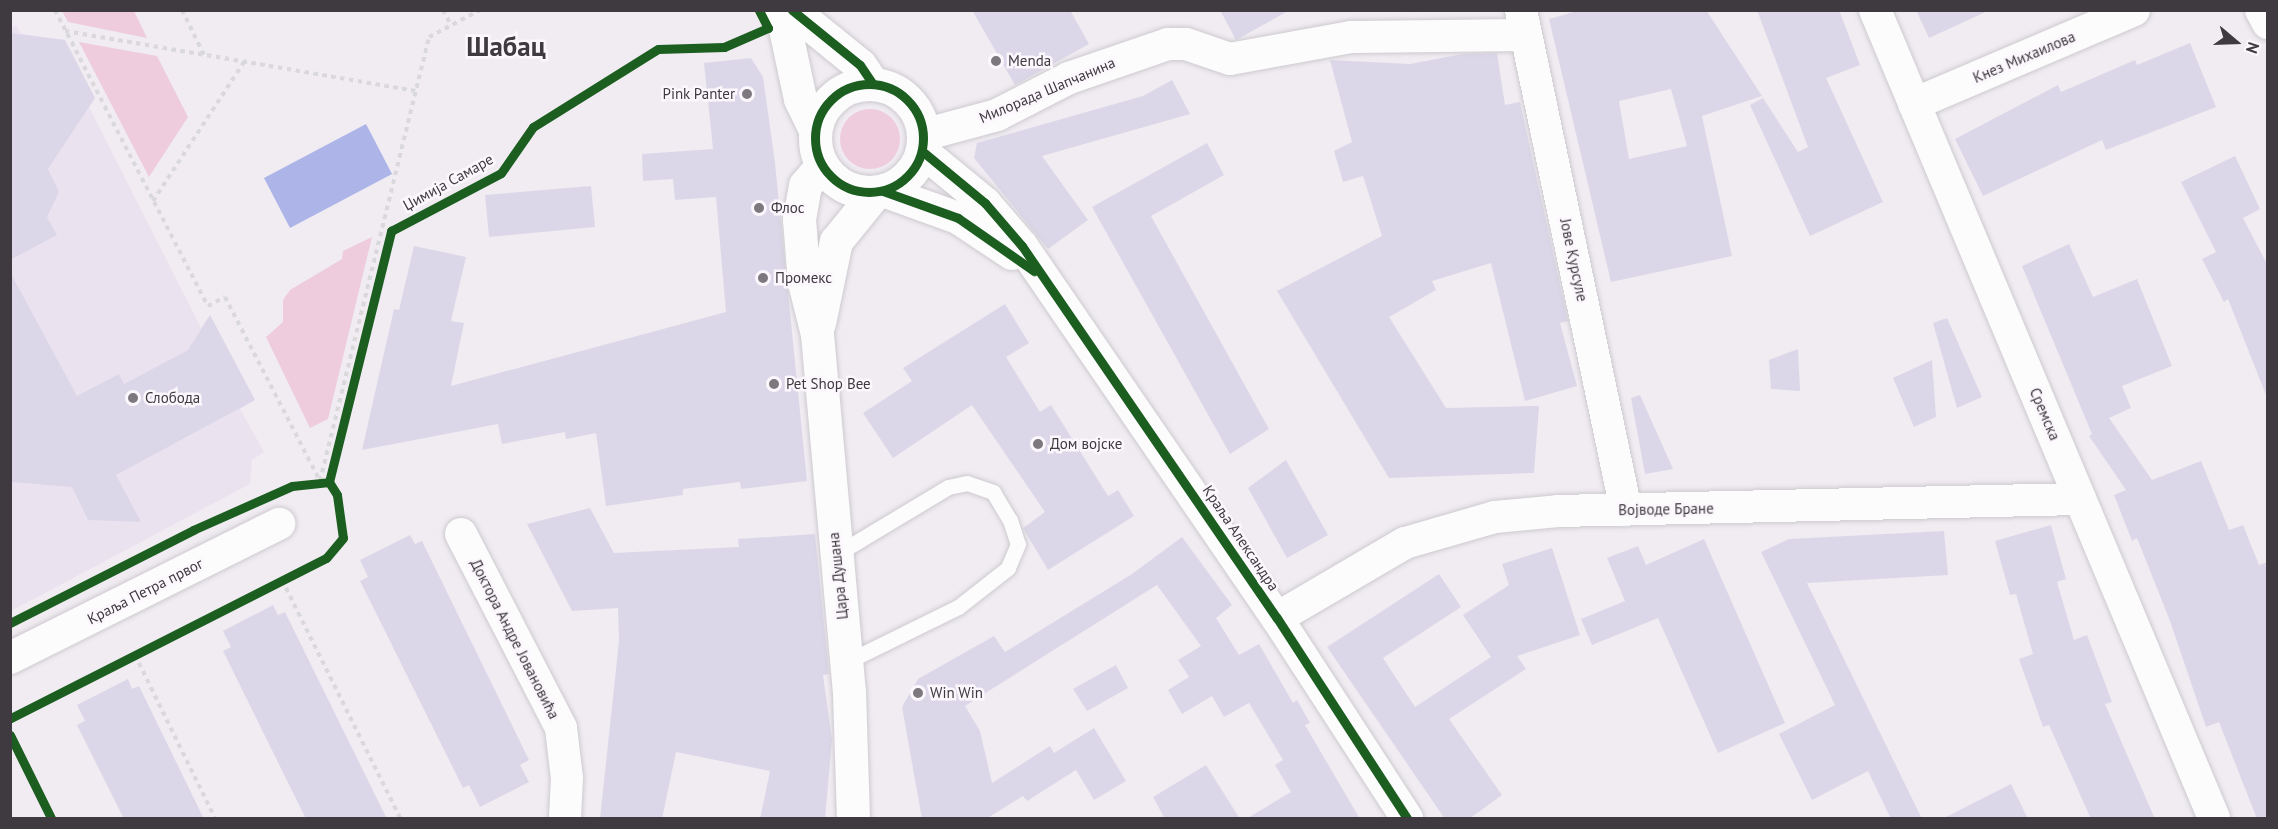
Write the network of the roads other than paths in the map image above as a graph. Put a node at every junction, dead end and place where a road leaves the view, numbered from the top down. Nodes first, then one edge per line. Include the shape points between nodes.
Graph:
1 (781, 10) edge
2 (792, 10) edge
3 (1875, 10) edge
4 (2134, 10) edge
5 (2260, 10) edge
6 (1524, 23) edge
7 (2268, 23) edge
8 (872, 84) junction
9 (1914, 104) junction
10 (815, 130) junction
11 (922, 143) junction
12 (822, 165) junction
13 (879, 192) junction
14 (1044, 278) junction
15 (817, 334) junction
16 (2080, 500) junction
17 (1626, 510) junction
18 (279, 524) dead end
19 (461, 534) dead end
20 (835, 555) junction
21 (1277, 618) junction
22 (10, 658) edge
23 (846, 662) junction
24 (565, 819) edge
25 (853, 819) edge
26 (1407, 819) edge
27 (2214, 819) edge

1 - 10 main road via 800,99
2 - 8 main road via 860,65
3 - 9 street, Сремска
4 - 9 street, Кнез Михаилова
5 - 7 street
6 - 11 street, Милорада Шапчанина via 1351,37 1230,58 1186,44 1168,44 1069,78 998,115
6 - 17 street, Јове Курсуле
8 - 10 main road via 841,91 829,101
8 - 11 main road via 890,88 906,98 917,112
9 - 16 street, Сремска
10 - 12 main road via 815,148
11 - 13 main road via 910,174
11 - 14 street, Краља Александра via 985,203
12 - 13 main road via 844,187
12 - 15 main road, Цара Душана via 805,185 799,219 804,282
13 - 14 street, Краља Александра via 958,218
13 - 15 main road, Цара Душана via 836,241
14 - 21 street, Краља Александра
15 - 20 main road, Цара Душана
16 - 17 street, Војводе Бране
16 - 27 street, Сремска
17 - 21 street, Војводе Бране via 1495,517 1431,532 1371,561
18 - 22 street, Краља Петра првог
19 - 24 street, Доктора Андре Јовановића via 561,728 567,778
20 - 23 main road, Цара Душана
20 - 23 lane via 948,487 967,483 983,485 993,492 1010,520 1018,544 1008,568 958,608
21 - 26 street, Краља Александра
23 - 25 main road, Цара Душана

